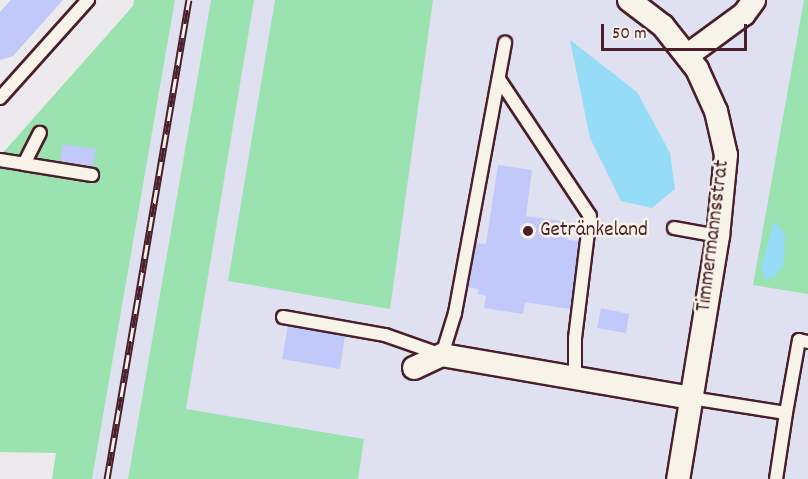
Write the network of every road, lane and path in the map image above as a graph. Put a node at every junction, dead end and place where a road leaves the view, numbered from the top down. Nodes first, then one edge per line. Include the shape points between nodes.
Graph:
1 (88, 0) edge
2 (629, 0) edge
3 (754, 0) edge
4 (505, 43) dead end
5 (688, 55) junction
6 (499, 79) junction
7 (0, 98) edge
8 (40, 133) dead end
9 (0, 160) edge
10 (24, 164) junction
11 (92, 175) dead end
12 (674, 228) dead end
13 (718, 236) junction
14 (283, 317) dead end
15 (808, 342) edge
16 (442, 355) junction
17 (414, 368) dead end
18 (575, 378) junction
19 (691, 398) junction
20 (786, 413) junction
21 (678, 479) edge
22 (776, 479) edge

1 - 7 lane
2 - 5 street, Timmermannsstrat via 663,26
3 - 5 street via 744,14
4 - 6 lane
5 - 13 street, Timmermannsstrat via 709,90 723,134 725,180
6 - 16 lane via 455,314
6 - 18 lane via 590,216 575,338
8 - 10 lane
9 - 10 lane
10 - 11 lane
12 - 13 lane
13 - 19 street, Timmermannsstrat
14 - 16 lane via 385,335
15 - 20 lane via 799,340
16 - 17 street
16 - 18 street
18 - 19 street
19 - 20 lane
19 - 21 street, Timmermannsstrat
20 - 22 lane

